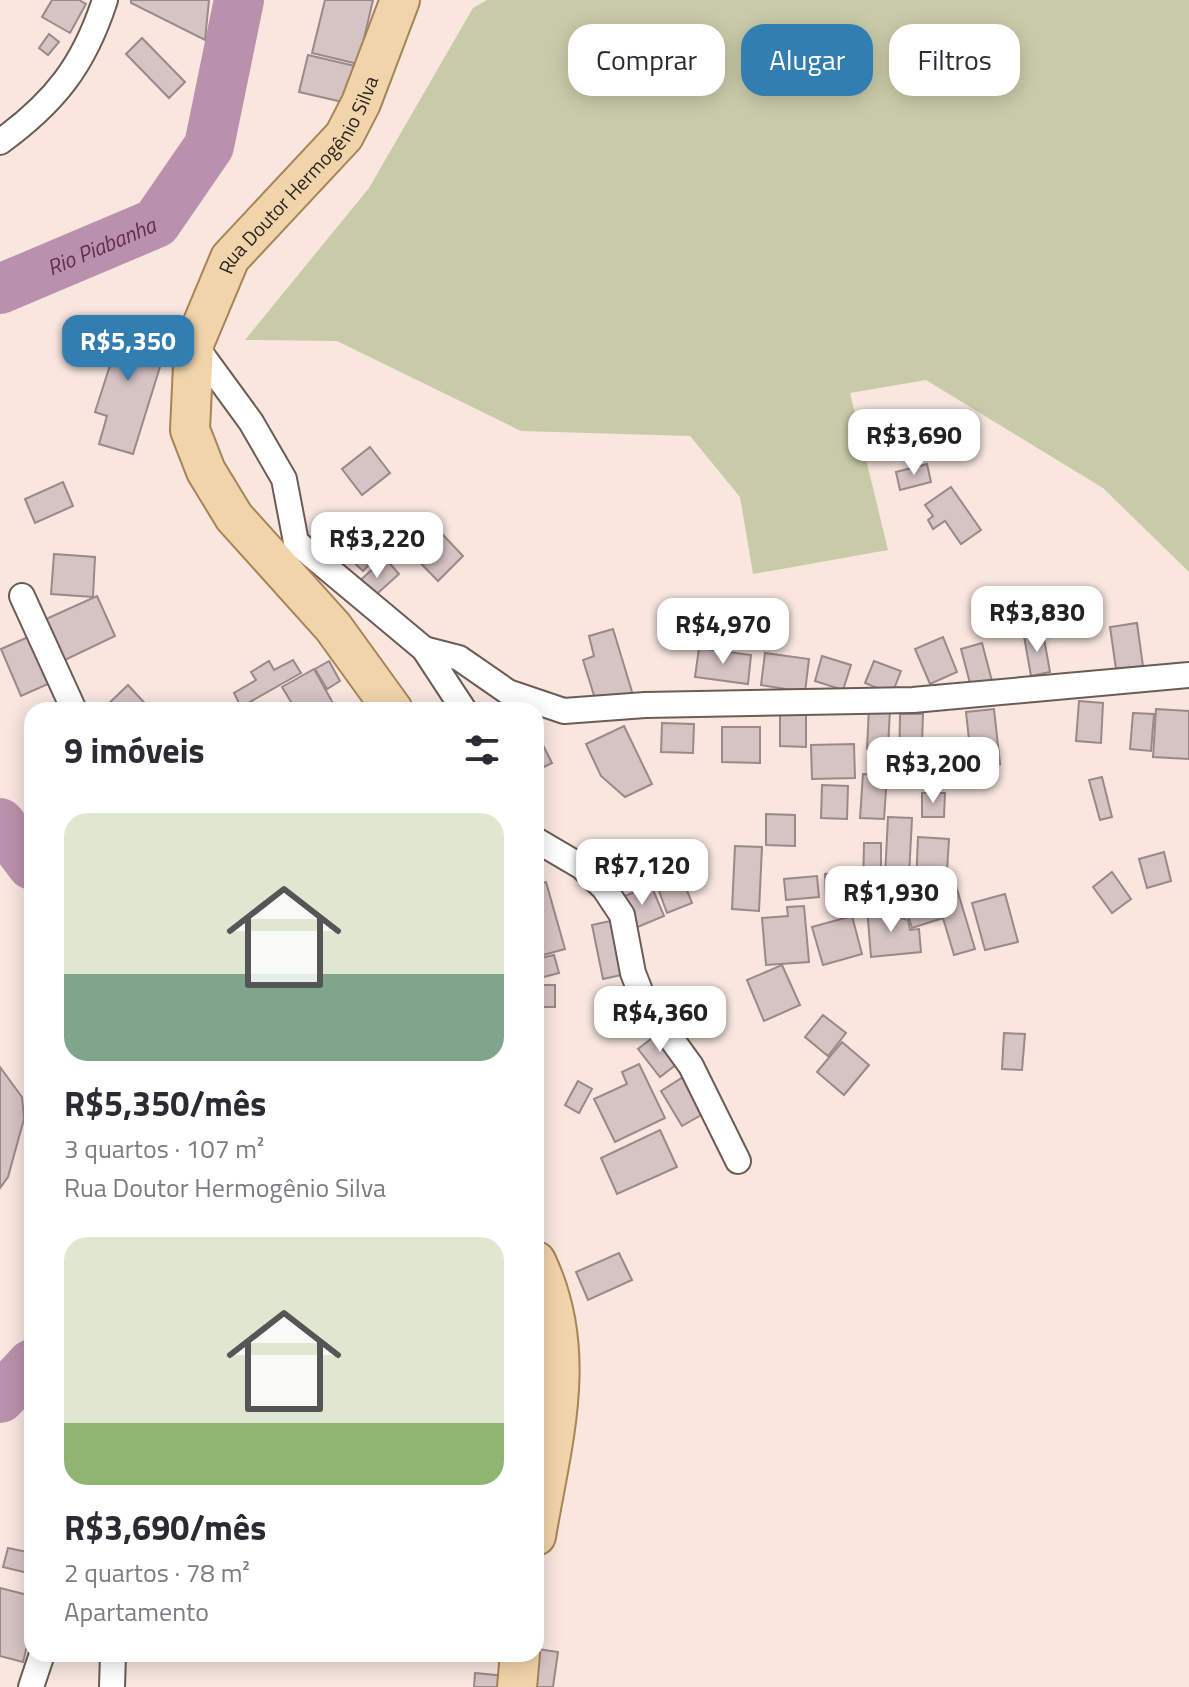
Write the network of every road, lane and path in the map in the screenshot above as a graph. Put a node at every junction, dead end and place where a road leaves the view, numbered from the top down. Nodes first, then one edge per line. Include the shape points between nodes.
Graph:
1 (105, 0) edge
2 (400, 0) edge
3 (0, 142) edge
4 (194, 344) junction
5 (22, 596) dead end
6 (424, 649) junction
7 (1189, 675) edge
8 (70, 702) edge
9 (387, 702) edge
10 (459, 702) edge
11 (537, 702) edge
12 (544, 704) edge
13 (544, 845) edge
14 (738, 1161) dead end
15 (544, 1278) edge
16 (544, 1486) edge
17 (39, 1662) edge
18 (113, 1662) edge
19 (519, 1662) edge
20 (31, 1687) edge
21 (112, 1687) edge
22 (517, 1687) edge

1 - 3 street via 62,89
2 - 4 main road, Rua Doutor Hermogênio Silva via 344,136 230,258
4 - 6 street via 251,422 284,479 296,542
4 - 9 main road, Rua Doutor Hermogênio Silva via 190,430 206,471 234,517 333,627
5 - 8 street
6 - 10 street
6 - 11 street via 459,658 508,692
7 - 12 street via 913,700 564,711
13 - 14 street via 582,867 622,915 644,1001 691,1066
15 - 16 main road via 560,1332 561,1379
17 - 20 street
18 - 21 street
19 - 22 main road

